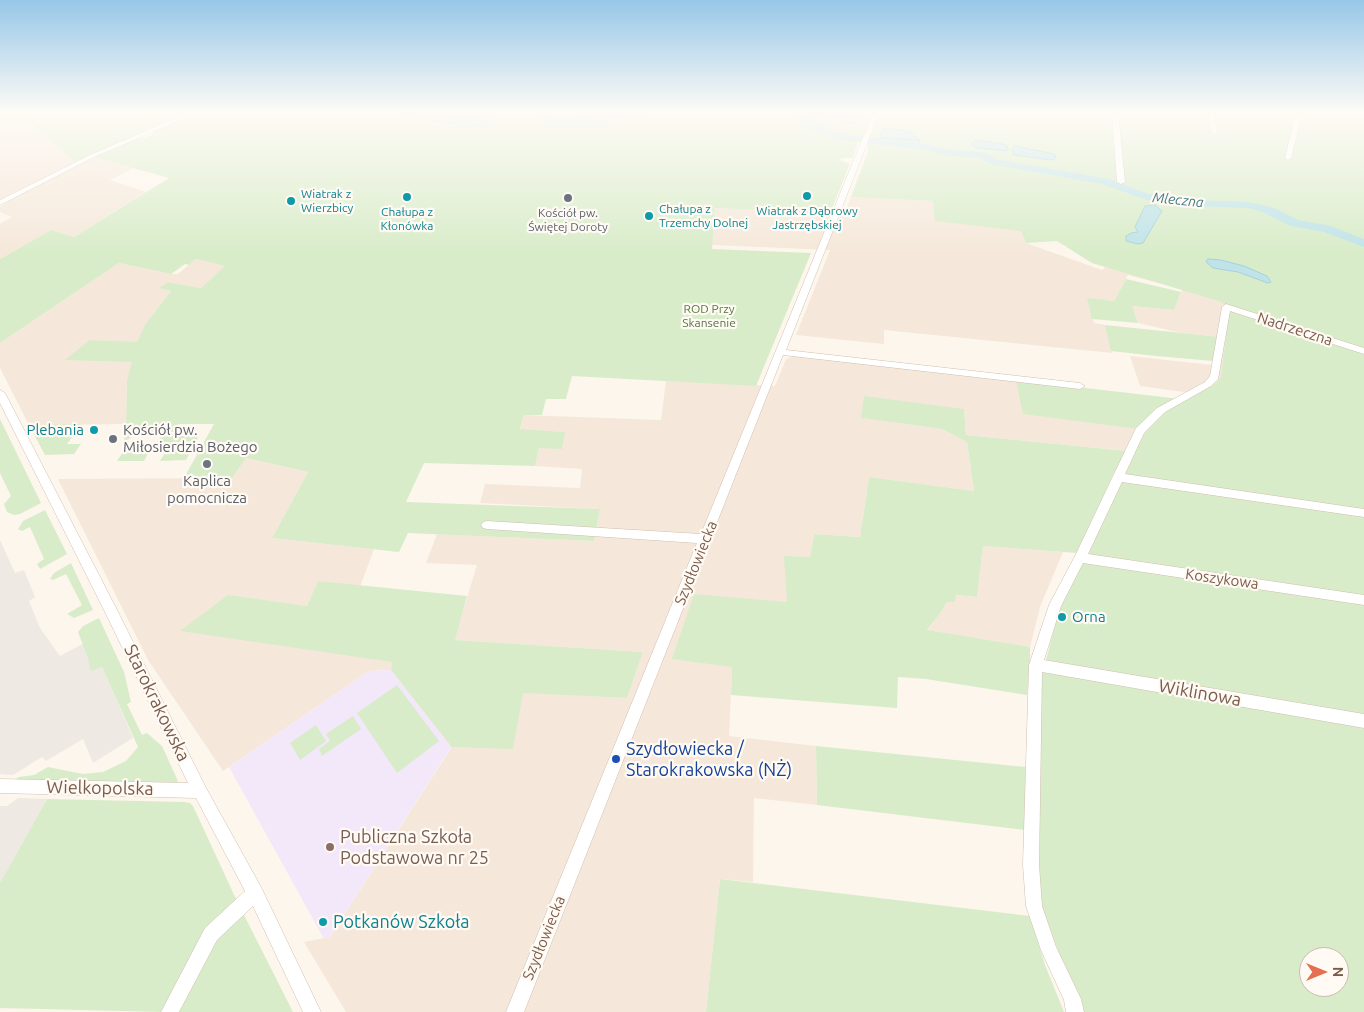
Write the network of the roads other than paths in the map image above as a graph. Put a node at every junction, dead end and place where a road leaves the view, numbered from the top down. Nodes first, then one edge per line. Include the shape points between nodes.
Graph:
1 (85, 160) edge
2 (857, 160) edge
3 (1119, 160) edge
4 (1121, 182) dead end
5 (0, 204) edge
6 (1364, 351) edge
7 (780, 352) junction
8 (1080, 386) dead end
9 (0, 394) edge
10 (1118, 477) junction
11 (1364, 513) edge
12 (487, 525) dead end
13 (706, 539) junction
14 (1080, 558) junction
15 (1364, 600) edge
16 (1036, 665) junction
17 (1364, 721) edge
18 (0, 786) edge
19 (200, 791) junction
20 (254, 894) junction
21 (170, 1012) edge
22 (312, 1012) edge
23 (515, 1012) edge
24 (1075, 1012) edge

1 - 5 street
2 - 7 street, Szydłowiecka
3 - 4 street
6 - 10 street, Nadrzeczna via 1226,307 1216,377 1161,410 1140,431
7 - 8 street
7 - 13 street, Szydłowiecka
9 - 19 street, Starokrakowska
10 - 11 street
10 - 14 street
12 - 13 street
13 - 23 street, Szydłowiecka
14 - 15 street, Koszykowa
14 - 16 street via 1055,605
16 - 17 street, Wiklinowa
16 - 24 street via 1031,865 1034,906
18 - 19 street, Wielkopolska
19 - 20 street, Starokrakowska
20 - 21 street via 211,934
20 - 22 street, Starokrakowska

